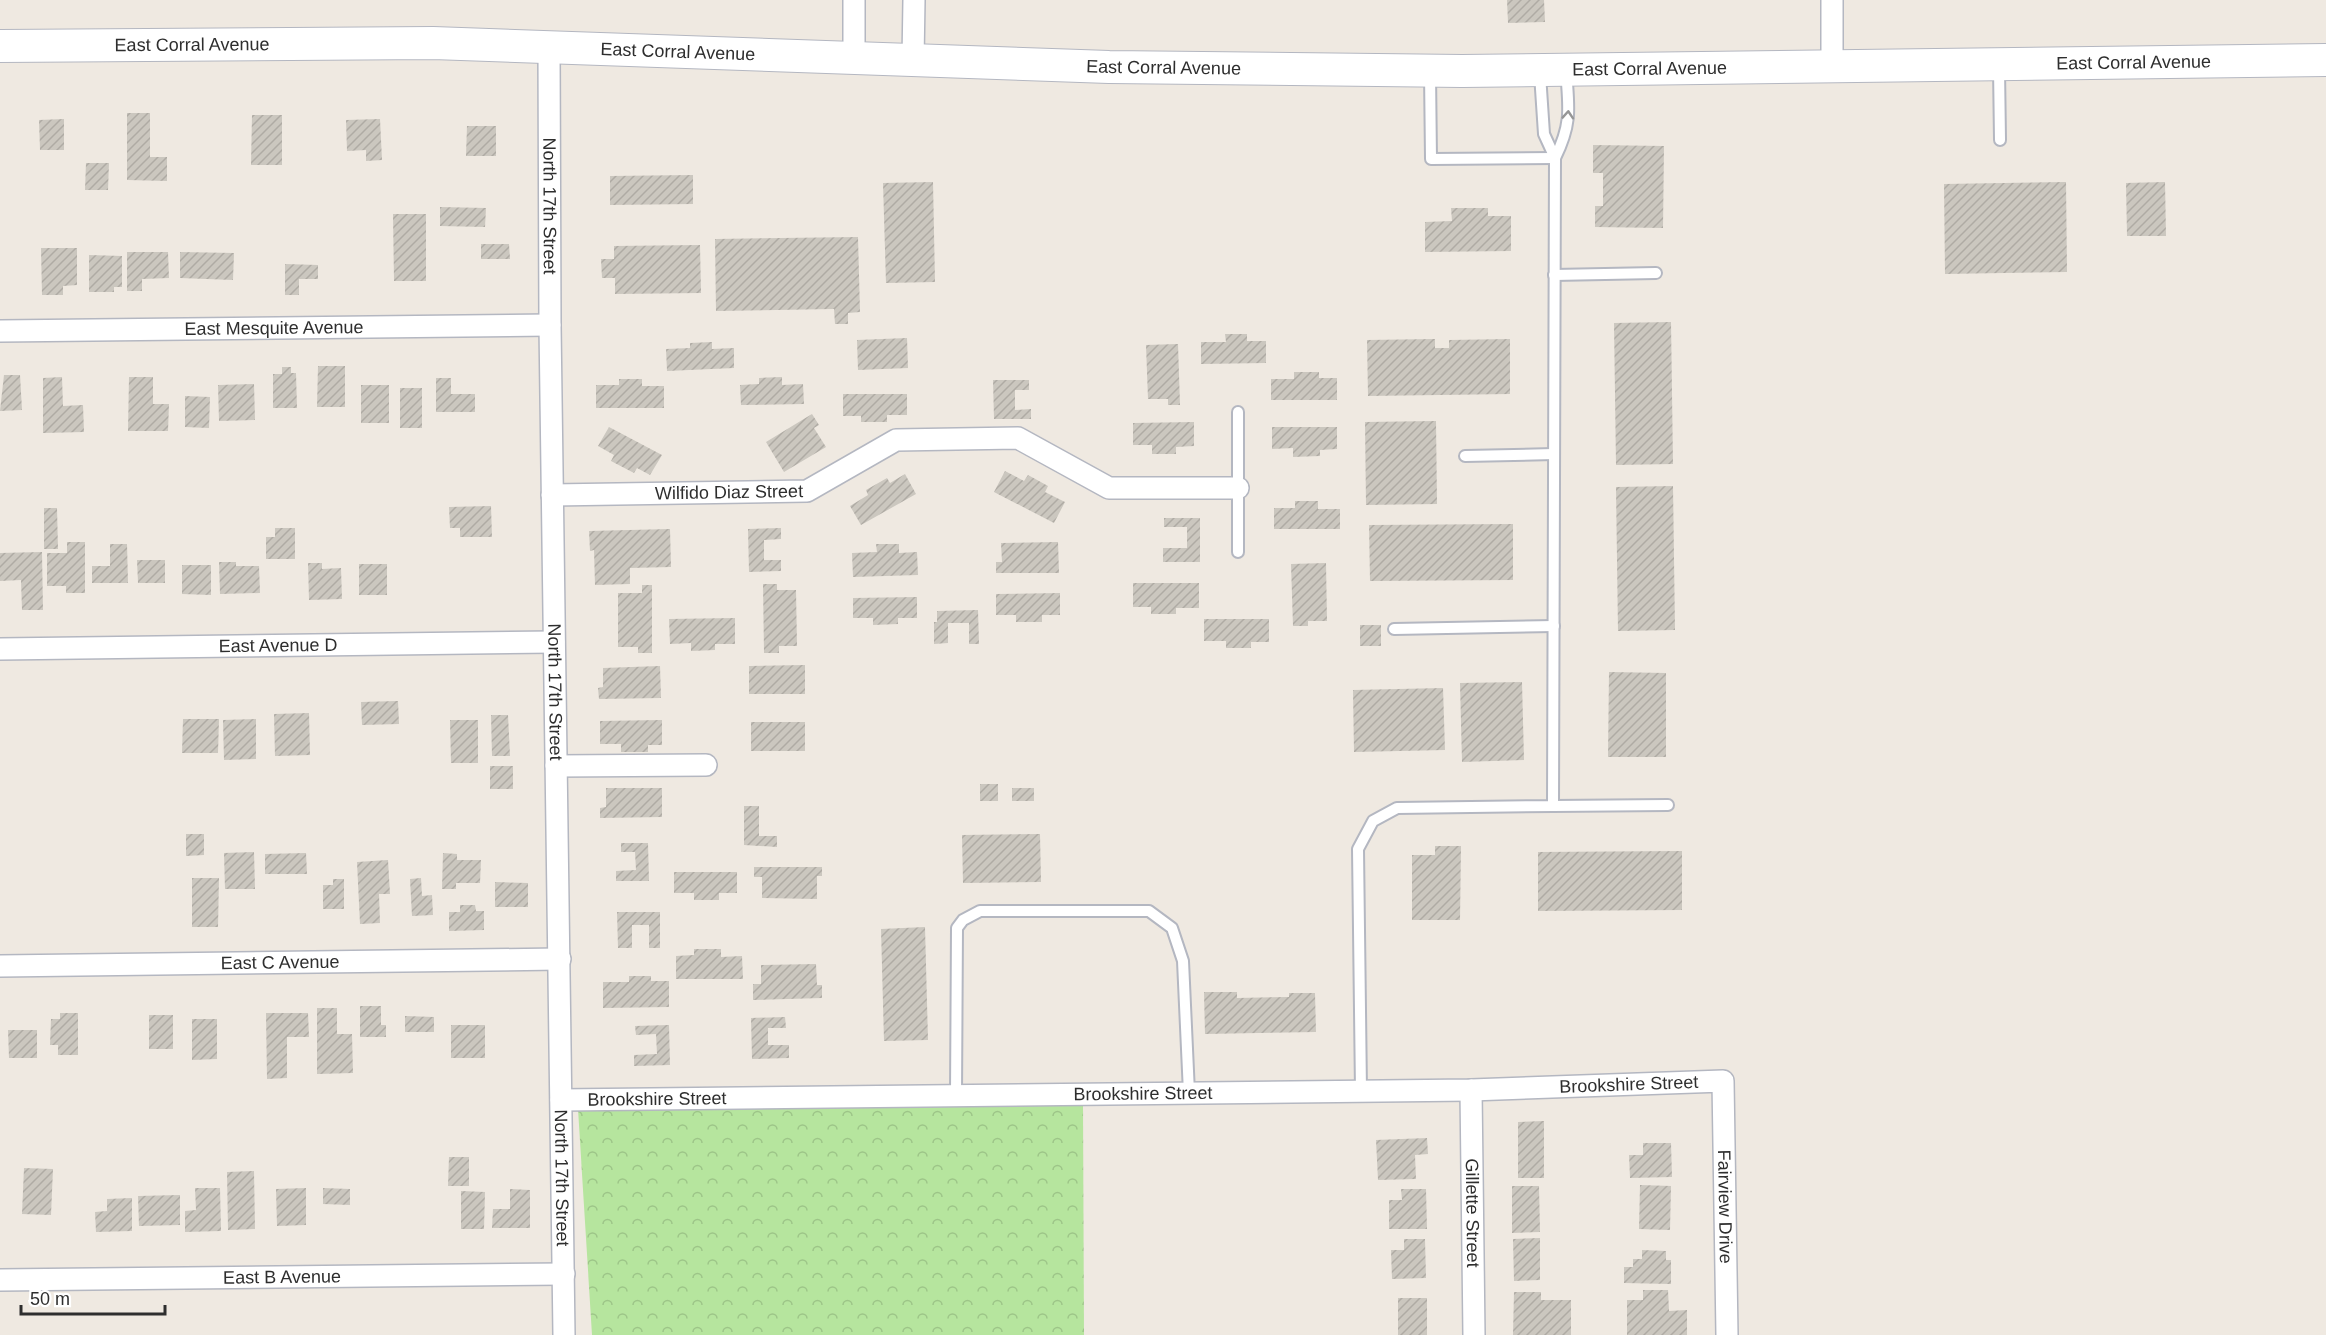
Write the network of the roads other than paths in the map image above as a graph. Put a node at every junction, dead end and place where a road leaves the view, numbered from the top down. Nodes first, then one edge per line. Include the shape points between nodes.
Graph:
1 (855, 0) edge
2 (914, 0) edge
3 (1832, 0) edge
4 (0, 46) edge
5 (549, 48) junction
6 (854, 58) junction
7 (914, 60) junction
8 (2326, 60) edge
9 (1999, 65) junction
10 (1832, 67) junction
11 (1553, 70) junction
12 (1430, 71) junction
13 (2000, 140) dead end
14 (1555, 158) junction
15 (1656, 273) dead end
16 (1554, 275) junction
17 (550, 325) junction
18 (0, 331) edge
19 (1238, 412) dead end
20 (1554, 454) junction
21 (1465, 456) dead end
22 (1238, 488) junction
23 (552, 495) junction
24 (1238, 552) dead end
25 (1554, 626) junction
26 (1394, 629) dead end
27 (554, 642) junction
28 (0, 649) edge
29 (706, 765) dead end
30 (556, 766) junction
31 (1668, 805) dead end
32 (1553, 806) junction
33 (560, 959) junction
34 (0, 966) edge
35 (1723, 1081) joint
36 (1471, 1090) junction
37 (1361, 1091) junction
38 (1189, 1093) junction
39 (956, 1095) junction
40 (561, 1100) junction
41 (564, 1274) junction
42 (0, 1280) edge
43 (564, 1335) edge
44 (1474, 1335) edge
45 (1727, 1335) edge

1 - 6 street
2 - 7 street
3 - 10 street
4 - 5 main road, East Corral Avenue via 324,42
5 - 6 main road, East Corral Avenue
5 - 17 street, North 17th Street
6 - 7 main road, East Corral Avenue
7 - 12 main road, East Corral Avenue
8 - 9 main road, East Corral Avenue
9 - 10 main road, East Corral Avenue
9 - 13 lane
10 - 11 main road, East Corral Avenue
11 - 12 main road, East Corral Avenue
11 - 14 lane via 1544,134
14 -> 11 lane via 1566,135 1568,106
12 - 14 lane via 1431,159
14 - 16 lane
15 - 16 lane
16 - 20 lane
17 - 18 street, East Mesquite Avenue
17 - 23 street, North 17th Street
19 - 22 lane
20 - 21 lane
20 - 25 lane
22 - 23 street, Wilfido Diaz Street via 1109,488 1018,438 896,440 807,491
22 - 24 lane
23 - 27 street, North 17th Street
25 - 26 lane
25 - 32 lane
27 - 28 street, East Avenue D
27 - 30 street, North 17th Street
29 - 30 street
30 - 33 street, North 17th Street
31 - 32 lane
32 - 37 lane via 1397,808 1373,821 1358,849
33 - 34 street, East C Avenue
33 - 40 street, North 17th Street
35 - 36 street, Brookshire Street
35 - 45 street, Fairview Drive
36 - 37 street, Brookshire Street
36 - 44 street, Gillette Street
37 - 38 street, Brookshire Street
38 - 39 street, Brookshire Street
38 - 39 lane via 1183,961 1172,928 1149,911 980,911 957,928
39 - 40 street, Brookshire Street
40 - 41 street, North 17th Street
41 - 42 street, East B Avenue
41 - 43 street, North 17th Street

